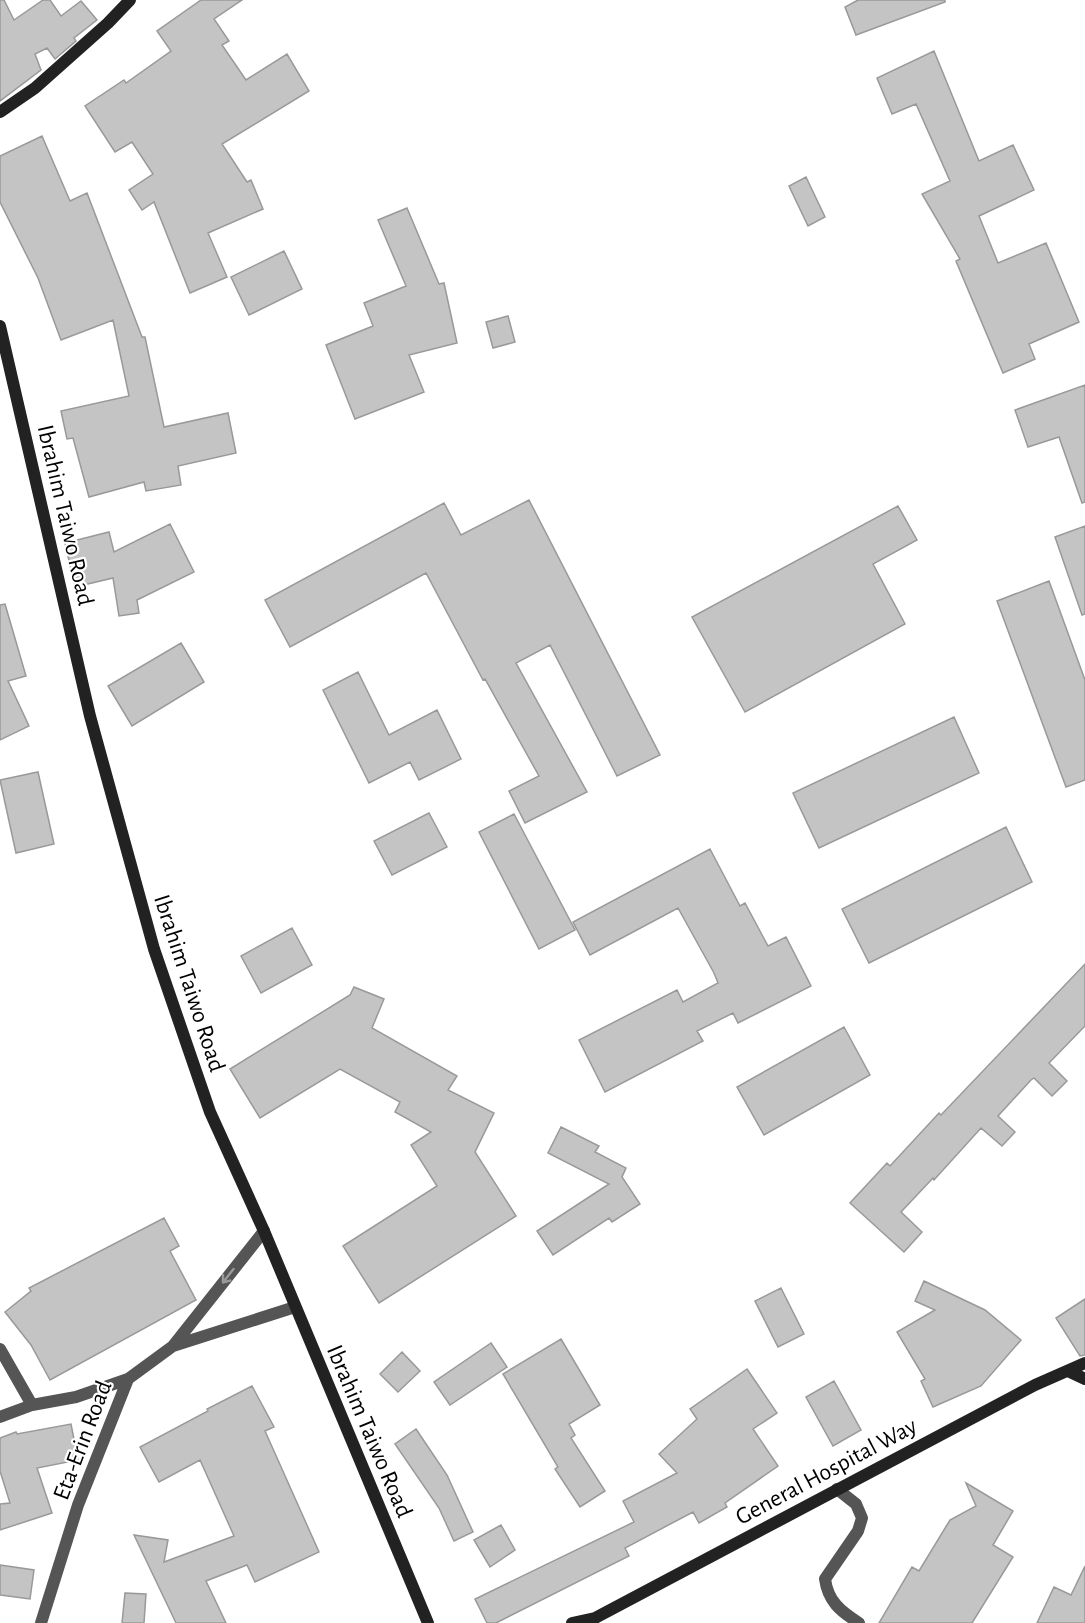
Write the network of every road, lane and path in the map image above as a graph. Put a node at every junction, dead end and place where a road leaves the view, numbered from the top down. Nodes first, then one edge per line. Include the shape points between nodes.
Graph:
1 (130, 0) edge
2 (0, 112) edge
3 (0, 326) edge
4 (264, 1231) junction
5 (295, 1307) junction
6 (173, 1346) junction
7 (0, 1349) edge
8 (1085, 1363) edge
9 (1068, 1371) junction
10 (128, 1379) junction
11 (1085, 1379) edge
12 (32, 1404) junction
13 (0, 1417) edge
14 (837, 1489) junction
15 (593, 1620) edge
16 (41, 1623) edge
17 (428, 1623) edge
18 (572, 1623) edge
19 (859, 1623) edge

1 - 2 main road via 35,88
3 - 4 main road, Ibrahim Taiwo Road via 90,716 154,949 210,1112
4 - 5 main road, Ibrahim Taiwo Road
4 -> 6 street
5 - 6 street, Eta-Erin Road
5 - 17 main road, Ibrahim Taiwo Road
6 - 10 street, Eta-Erin Road
7 - 12 street
8 - 9 main road, General Hospital Way
9 - 11 main road
9 - 14 main road, General Hospital Way
10 - 12 street via 76,1397
10 - 16 street, Eta-Erin Road via 78,1505
12 - 13 street
14 - 15 main road, General Hospital Way
14 - 19 street via 856,1504 862,1518 858,1531 825,1579 827,1593 836,1606
15 - 18 main road, General Hospital Way

